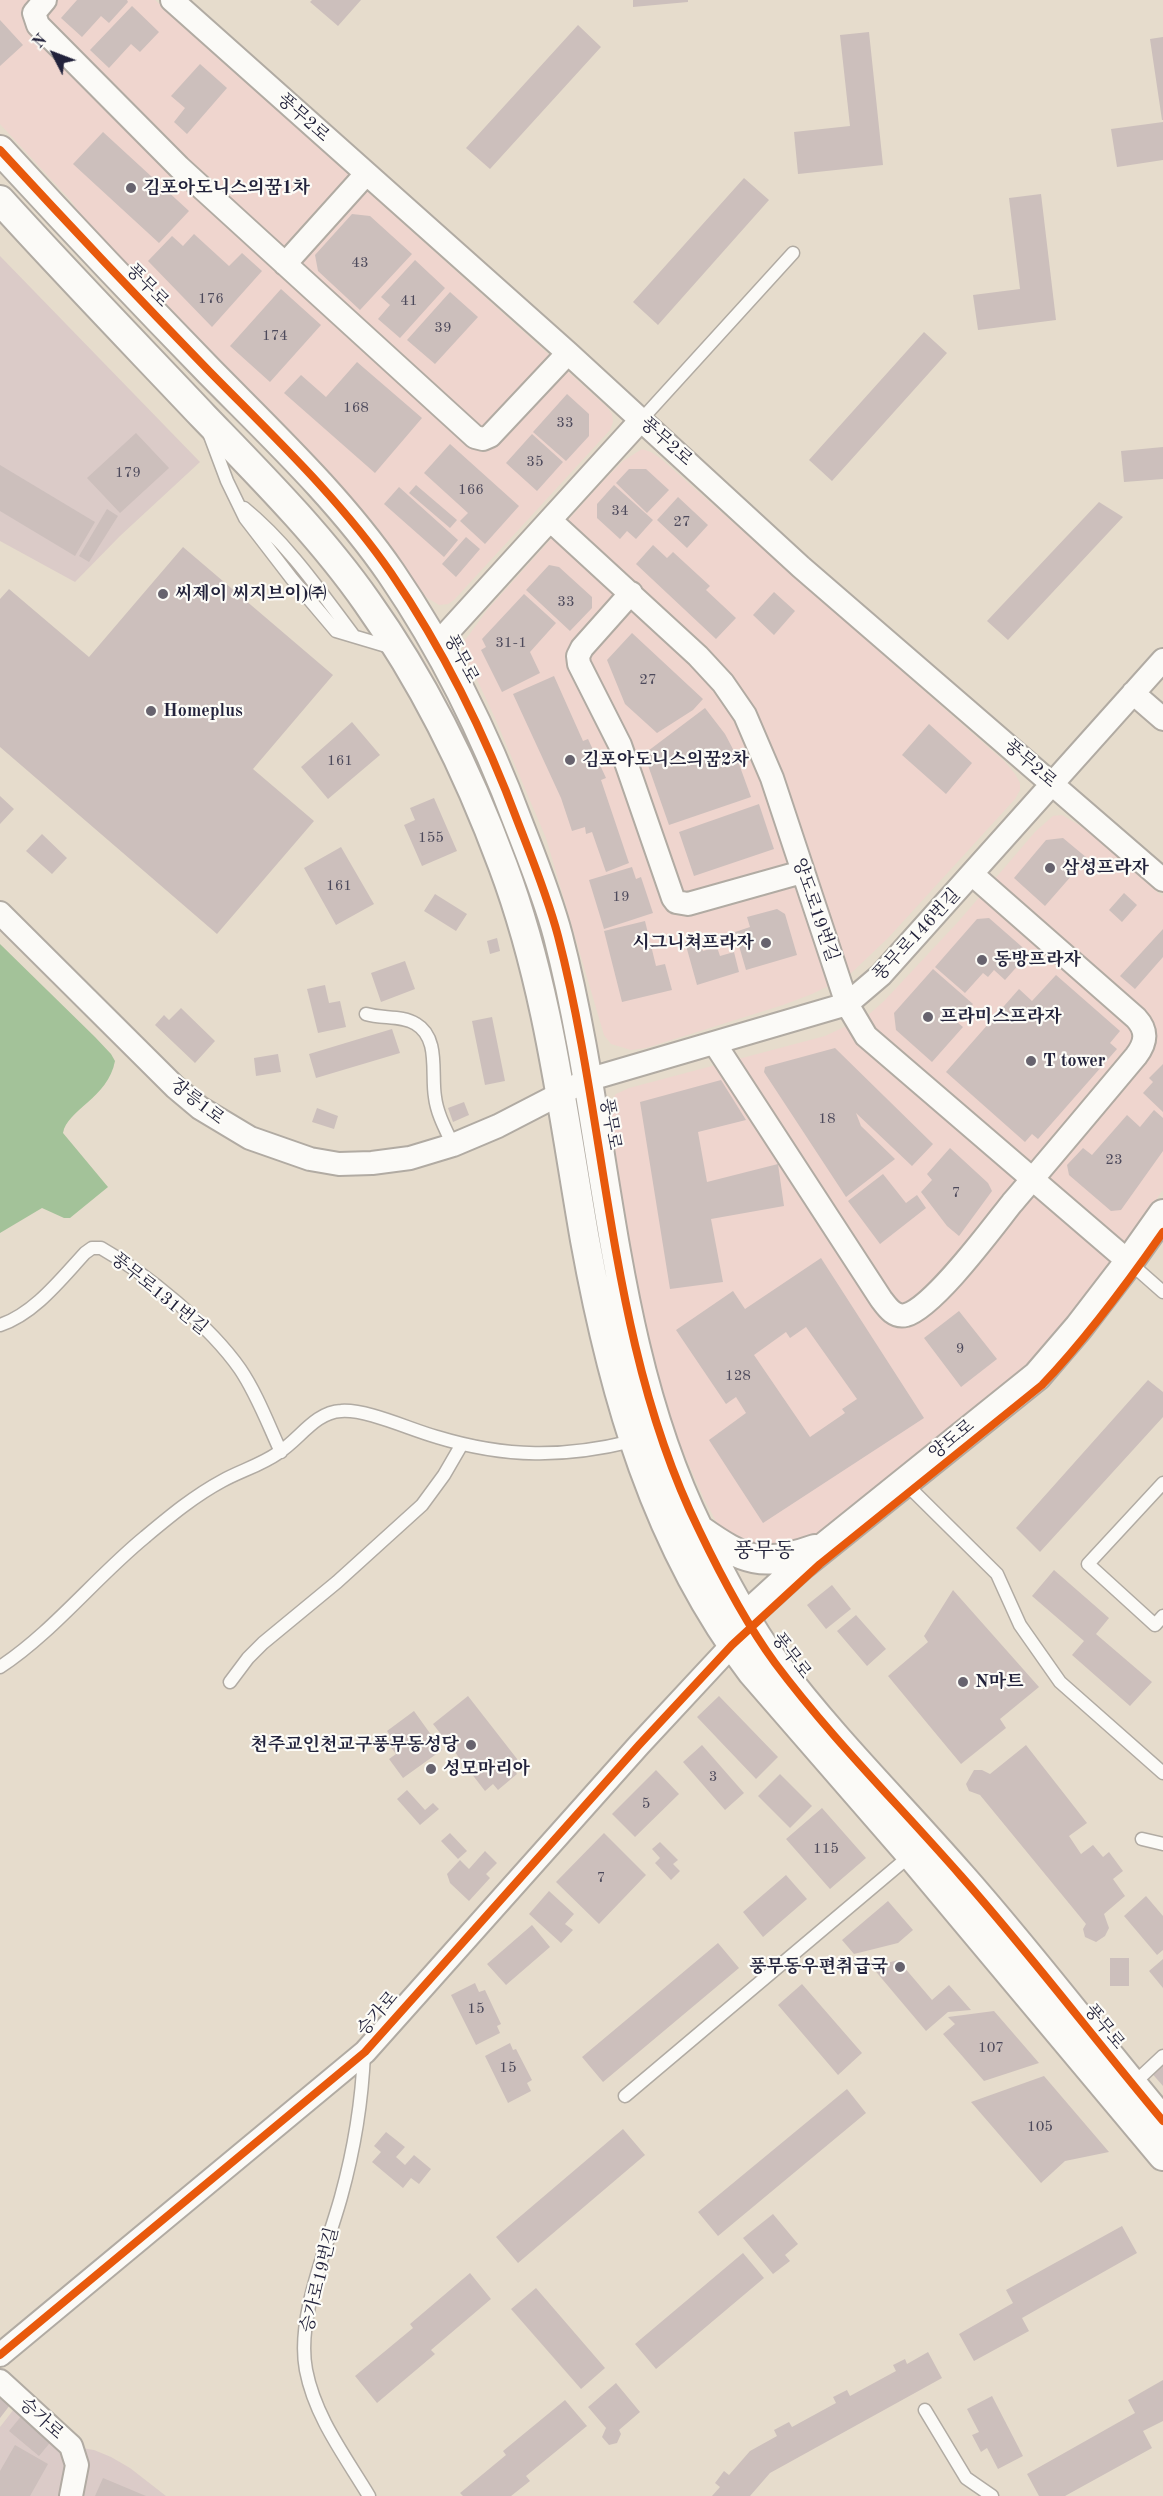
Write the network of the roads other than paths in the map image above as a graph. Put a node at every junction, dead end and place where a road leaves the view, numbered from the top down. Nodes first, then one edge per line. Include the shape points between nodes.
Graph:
1 (45, 0) edge
2 (172, 0) edge
3 (0, 150) edge
4 (366, 174) junction
5 (0, 200) edge
6 (794, 253) dead end
7 (285, 264) junction
8 (568, 353) junction
9 (204, 417) junction
10 (641, 420) junction
11 (550, 520) junction
12 (631, 593) junction
13 (437, 644) junction
14 (398, 650) junction
15 (1163, 660) edge
16 (1133, 693) junction
17 (1163, 719) edge
18 (1053, 785) junction
19 (802, 872) junction
20 (973, 875) junction
21 (1163, 880) edge
22 (0, 914) edge
23 (848, 1004) junction
24 (366, 1014) dead end
25 (715, 1044) junction
26 (587, 1080) junction
27 (561, 1094) junction
28 (453, 1145) junction
29 (1031, 1180) junction
30 (1163, 1214) edge
31 (1163, 1232) edge
32 (1133, 1266) junction
33 (1163, 1292) edge
34 (0, 1325) edge
35 (633, 1441) junction
36 (462, 1444) junction
37 (281, 1452) junction
38 (1163, 1483) edge
39 (909, 1487) junction
40 (698, 1528) junction
41 (828, 1544) junction
42 (1163, 1616) edge
43 (743, 1630) junction
44 (0, 1667) edge
45 (230, 1682) dead end
46 (1163, 1773) edge
47 (1142, 1839) dead end
48 (1163, 1844) edge
49 (920, 1848) junction
50 (364, 2052) junction
51 (1163, 2056) edge
52 (1124, 2092) junction
53 (625, 2096) dead end
54 (1163, 2121) edge
55 (1163, 2156) edge
56 (0, 2355) edge
57 (0, 2381) edge
58 (925, 2410) dead end
59 (71, 2496) edge
60 (369, 2496) edge
61 (992, 2496) edge

1 - 7 street via 34,13 38,25 162,151
2 - 4 street, 풍무2로
3 - 13 street, 풍무로 via 334,500 390,571
4 - 7 street
4 - 8 street, 풍무2로
5 - 9 street, 풍무로
6 - 10 lane
7 - 8 street via 479,439 490,436
8 - 10 street, 풍무2로
9 - 14 street, 풍무로 via 322,545 369,604
9 - 14 lane via 216,456 259,538 336,631
10 - 11 street
10 - 18 street, 풍무2로 via 801,567
11 - 12 street, 양도로19번길
11 - 13 street
12 - 19 street, 양도로19번길 via 698,656 735,698 768,767
12 - 19 street via 582,648 579,664 620,745 673,898 688,904
13 - 26 street, 풍무로 via 501,776 537,872 557,931
14 - 27 street, 풍무로 via 446,736 503,864 525,929
15 - 16 street, 풍무로146번길
16 - 17 street
16 - 18 street, 풍무로146번길
18 - 20 street, 풍무로146번길
18 - 21 street, 풍무2로
19 - 23 street, 양도로19번길
20 - 23 street, 풍무로146번길 via 881,975
20 - 29 street via 1136,1018 1145,1032 1142,1049
22 - 28 street, 장릉1로 via 175,1087 200,1108 250,1138 310,1159 339,1164 410,1158
23 - 25 street, 풍무로146번길
23 - 29 street, 양도로19번길 via 874,1044
24 - 28 lane via 407,1020 424,1030 432,1051 439,1114
25 - 26 street, 풍무로146번길
25 - 29 street via 881,1299 894,1313 907,1314 934,1294
26 - 27 street, 장릉1로
26 - 40 street, 풍무로 via 642,1379 659,1435
27 - 28 street, 장릉1로
27 - 35 street, 풍무로 via 601,1318
29 - 32 street, 양도로19번길
30 - 32 street, 양도로
31 - 32 street, 양도로
32 - 33 lane
32 - 39 street, 양도로 via 1037,1376
34 - 37 lane, 풍무로131번길 via 37,1302 85,1253 101,1248 185,1311 231,1357 249,1384
35 - 36 lane via 559,1454
35 - 43 street, 풍무로 via 680,1554
36 - 37 lane via 360,1413 339,1411 319,1419
36 - 45 lane via 422,1505 263,1642
37 - 44 lane via 221,1482 170,1515
38 - 42 lane via 1088,1564 1155,1625
39 - 41 street, 양도로
39 - 43 street, 양도로
39 - 46 lane via 997,1574 1020,1625 1060,1682
40 - 41 street via 726,1549 752,1558 783,1559
40 - 43 street, 풍무로
41 - 43 street, 양도로
43 - 49 street, 풍무로 via 803,1696
43 - 50 street, 승가로
47 - 48 lane
49 - 52 street, 풍무로 via 966,1881
49 - 53 lane
50 - 56 street, 승가로
50 - 60 lane, 승가로19번길 via 353,2152 315,2287 304,2348 305,2368 317,2407
51 - 52 lane
52 - 54 street, 풍무로
52 - 55 street, 풍무로
57 - 59 street, 승가로 via 71,2446 77,2465
58 - 61 lane via 961,2472

